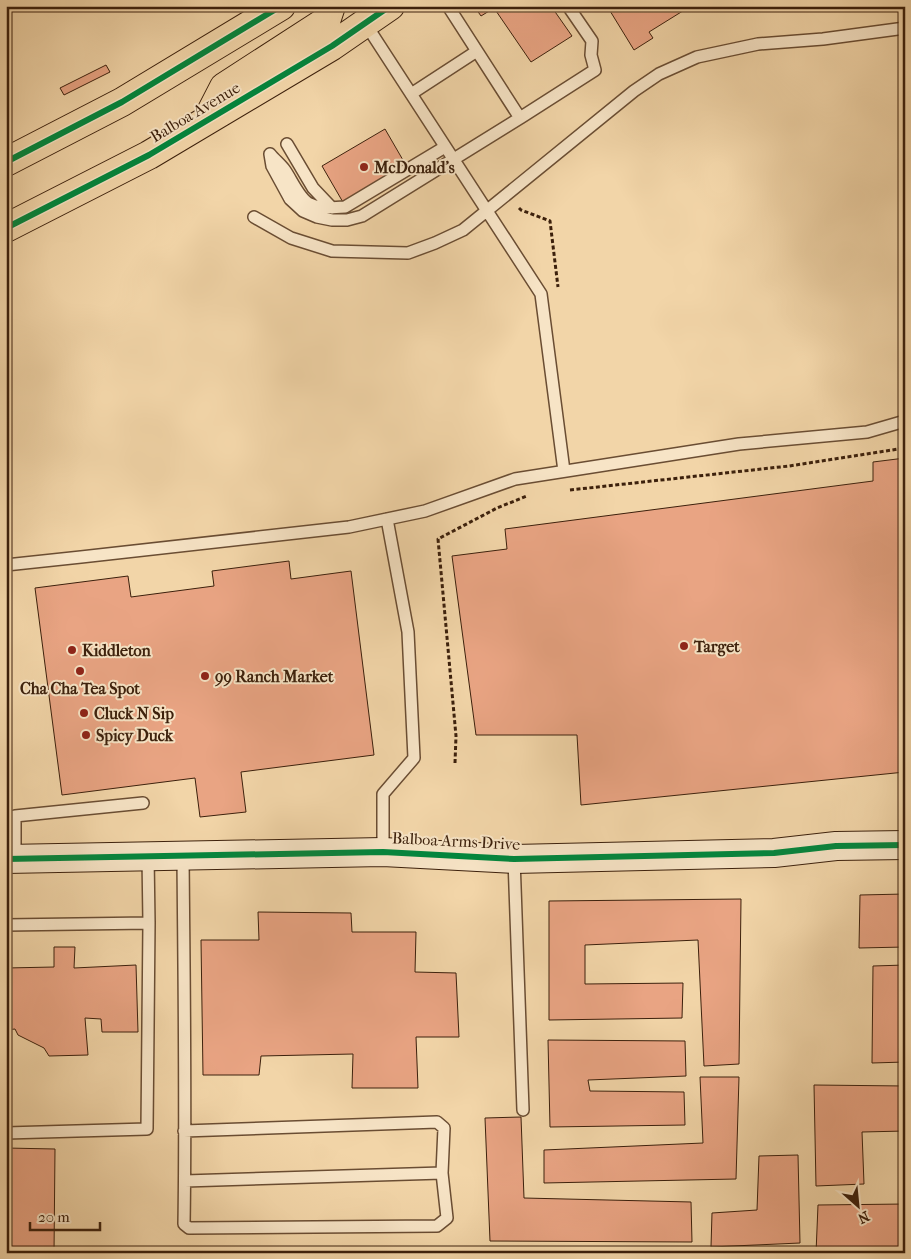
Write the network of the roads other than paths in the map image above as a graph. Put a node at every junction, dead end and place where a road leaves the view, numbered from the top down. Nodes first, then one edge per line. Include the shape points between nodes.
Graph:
1 (281, 6) edge
2 (331, 6) edge
3 (390, 6) edge
4 (448, 6) edge
5 (568, 6) edge
6 (368, 15) edge
7 (905, 28) edge
8 (477, 51) junction
9 (411, 94) junction
10 (520, 118) junction
11 (207, 120) junction
12 (287, 144) dead end
13 (445, 147) junction
14 (453, 159) junction
15 (6, 162) edge
16 (332, 208) junction
17 (487, 212) junction
18 (254, 217) dead end
19 (6, 228) edge
20 (905, 421) edge
21 (564, 471) junction
22 (387, 519) junction
23 (6, 564) edge
24 (143, 803) dead end
25 (905, 845) edge
26 (383, 852) junction
27 (148, 856) junction
28 (183, 856) junction
29 (11, 859) edge
30 (514, 859) junction
31 (149, 923) junction
32 (6, 925) edge
33 (523, 1110) dead end
34 (184, 1131) junction
35 (6, 1133) edge
36 (442, 1173) junction
37 (185, 1181) junction

1 - 15 main road via 122,102
2 - 11 main road, Balboa Avenue via 326,20 224,87
3 - 6 main road, Balboa Avenue
4 - 8 lane
5 - 10 lane via 592,41 595,70
6 - 9 lane
6 - 11 main road, Balboa Avenue via 332,46
7 - 17 lane via 758,44 697,57 659,74 634,91
8 - 9 lane
8 - 10 lane
9 - 13 lane
10 - 14 lane
11 - 19 main road, Balboa Avenue
12 - 16 lane via 314,188
13 - 14 lane
13 - 16 lane via 345,207
14 - 16 lane via 362,216 332,220 303,211 290,199 272,166 270,154 308,204
14 - 17 lane
17 - 18 lane via 463,230 408,253 332,251 290,238
17 - 21 lane via 541,294
20 - 21 lane via 867,432 739,444
21 - 22 lane via 515,479 425,511
22 - 23 lane via 258,538
22 - 26 lane via 408,632 414,758 383,794
24 - 29 lane via 15,816
25 - 30 street, Balboa Arms Drive via 836,846 774,853
26 - 28 street, Balboa Arms Drive
26 - 30 street, Balboa Arms Drive
27 - 28 street, Balboa Arms Drive
27 - 29 street, Balboa Arms Drive
27 - 31 lane
28 - 34 lane
30 - 33 lane
31 - 32 lane
31 - 35 lane via 147,1129
34 - 36 lane via 438,1122 444,1128
34 - 37 lane
36 - 37 lane
36 - 37 lane via 447,1218 437,1226 189,1228 184,1224

